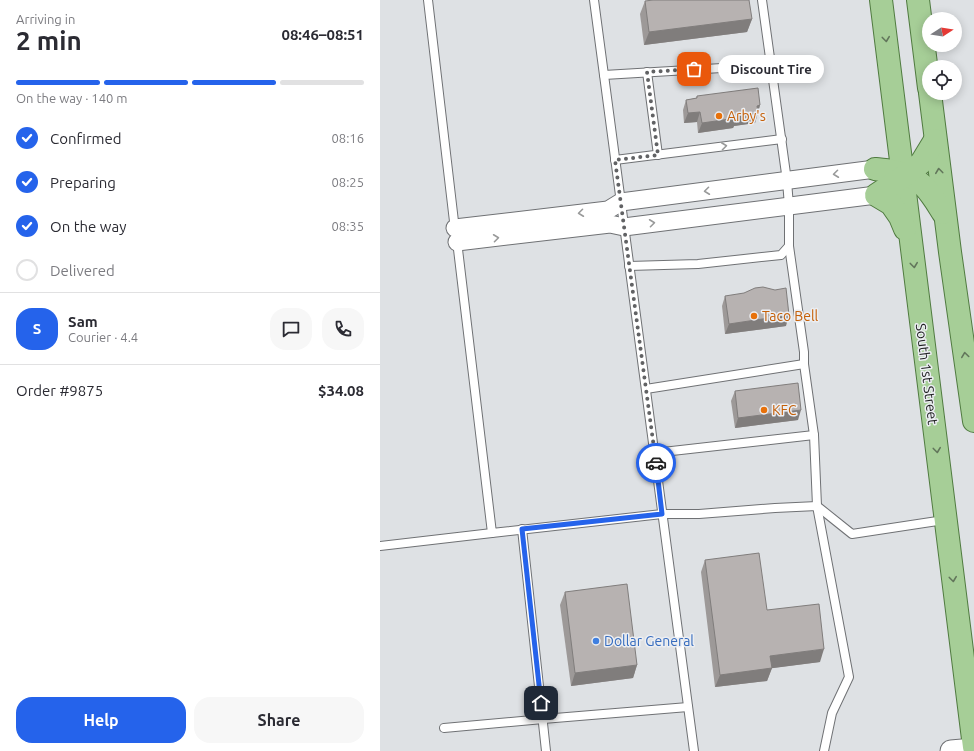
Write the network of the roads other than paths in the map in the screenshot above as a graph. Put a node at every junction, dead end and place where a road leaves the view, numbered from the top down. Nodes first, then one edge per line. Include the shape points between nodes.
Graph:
1 (428, 0) edge
2 (594, 0) edge
3 (762, 0) edge
4 (881, 0) edge
5 (918, 0) edge
6 (926, 60) edge
7 (772, 65) junction
8 (647, 72) junction
9 (604, 75) junction
10 (894, 98) junction
11 (931, 100) edge
12 (782, 139) junction
13 (935, 140) junction
14 (658, 155) junction
15 (615, 160) junction
16 (875, 169) junction
17 (904, 175) junction
18 (787, 181) junction
19 (876, 195) junction
20 (621, 202) junction
21 (789, 206) junction
22 (945, 216) junction
23 (624, 227) junction
24 (456, 235) junction
25 (911, 243) junction
26 (789, 246) junction
27 (629, 266) junction
28 (804, 364) junction
29 (646, 389) junction
30 (974, 421) edge
31 (814, 435) junction
32 (654, 452) junction
33 (817, 506) junction
34 (662, 514) junction
35 (946, 519) junction
36 (522, 529) junction
37 (492, 533) junction
38 (380, 546) edge
39 (688, 707) junction
40 (543, 719) junction
41 (444, 728) dead end
42 (974, 748) edge
43 (546, 751) edge
44 (694, 751) edge
45 (824, 751) edge
46 (951, 751) edge

1 - 24 lane
2 - 9 lane
3 - 7 lane
4 -> 10 main road, South 1st Street
5 - 6 main road
7 - 8 lane
7 - 12 lane
8 - 9 lane
8 - 14 lane
9 - 15 lane
10 - 16 main road via 884,158
10 - 17 main road, South 1st Street
11 - 13 main road
14 -> 12 lane
12 - 18 lane
13 - 17 main road via 920,163
22 -> 13 main road
14 - 15 lane
15 - 20 lane
16 - 17 main road
16 -> 18 street
17 - 19 main road
17 - 22 main road via 919,181 931,193
17 - 25 main road, South 1st Street
18 -> 20 street
18 - 21 lane
19 - 21 street
19 - 25 main road via 891,204 900,217
20 - 23 lane
20 -> 24 street via 608,210
23 -> 21 street
21 - 26 lane
30 -> 22 main road
24 -> 23 street via 610,224
23 - 27 lane
24 - 37 lane
25 -> 35 main road, South 1st Street
26 - 27 lane via 781,255 698,264
26 - 28 lane
27 - 29 lane
28 - 29 lane
28 - 31 lane
29 - 32 lane
31 - 32 lane
31 - 33 lane
32 - 34 lane
33 - 34 lane
33 - 35 lane via 852,534
33 - 45 lane via 849,676 832,713
34 - 36 lane
34 - 39 lane
35 -> 42 main road, South 1st Street
36 - 37 lane
36 - 40 lane
37 - 38 lane
39 - 40 lane
39 - 44 lane
40 - 41 lane
40 - 43 lane
42 - 46 street

